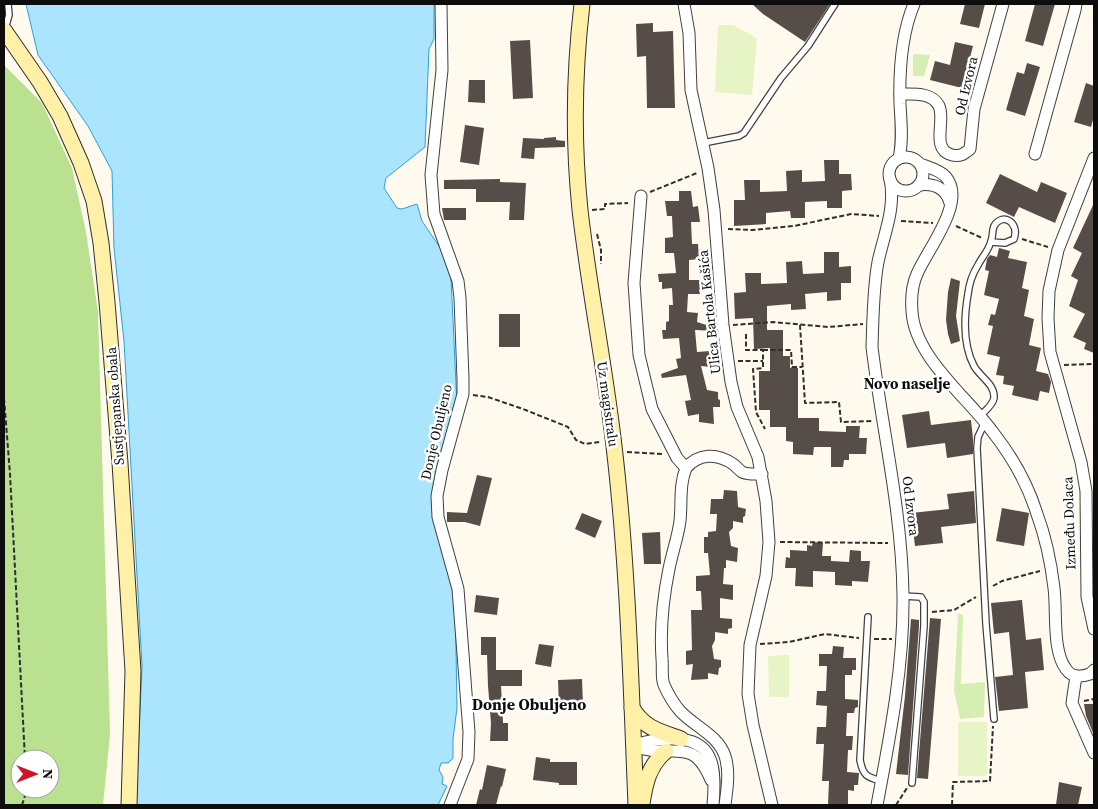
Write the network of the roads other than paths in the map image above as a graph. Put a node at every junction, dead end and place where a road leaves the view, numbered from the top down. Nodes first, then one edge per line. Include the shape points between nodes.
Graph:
1 (8, 4) edge
2 (441, 4) edge
3 (582, 4) edge
4 (684, 4) edge
5 (835, 4) edge
6 (914, 4) edge
7 (1003, 4) edge
8 (1076, 4) edge
9 (4, 30) edge
10 (900, 94) junction
11 (902, 137) junction
12 (703, 143) junction
13 (1035, 154) dead end
14 (899, 158) junction
15 (1094, 158) edge
16 (918, 162) junction
17 (890, 179) junction
18 (914, 188) junction
19 (641, 196) dead end
20 (951, 207) junction
21 (891, 212) junction
22 (991, 242) junction
23 (983, 419) junction
24 (686, 468) junction
25 (762, 474) junction
26 (903, 596) junction
27 (868, 617) dead end
28 (1094, 629) edge
29 (1094, 670) edge
30 (1076, 676) junction
31 (632, 708) junction
32 (994, 719) road end
33 (681, 739) junction
34 (634, 746) junction
35 (666, 751) junction
36 (1094, 752) edge
37 (882, 781) junction
38 (912, 783) road end
39 (714, 789) junction
40 (129, 805) edge
41 (450, 805) edge
42 (636, 805) edge
43 (642, 805) edge
44 (713, 805) edge
45 (725, 805) edge
46 (772, 805) edge
47 (877, 805) edge

1 - 9 lane
2 - 41 street, Donje Obuljeno via 442,70 430,175 434,214 458,281 463,394 437,496 438,517 458,589 469,732 468,759
3 - 31 main road, Uz magistralu via 575,111 580,210 614,444 629,617
4 - 12 street, Ulica Bartola Kašića via 689,33 691,90
5 - 12 lane via 744,133
6 - 10 street via 905,32
7 - 10 street, Od Izvora via 974,109 970,150 954,156 946,153 941,146 939,106 931,98 918,94
8 - 13 street
9 - 40 main road, Sustjepanska obala via 60,116 94,202 101,243 133,671
10 - 11 street
11 - 14 street
11 - 16 street via 909,154
12 - 25 street, Ulica Bartola Kašića via 728,360 737,407
14 - 16 street
14 - 17 street via 890,169
15 - 28 street, Između Dolaca via 1058,250 1049,291 1048,318 1050,352 1081,462 1086,492 1087,597
16 - 18 street via 923,174
16 - 20 street via 946,177 953,194
17 - 18 street via 900,190
17 - 21 street, Od Izvora
18 - 20 street via 932,185 943,190
18 - 21 street, Od Izvora
19 - 24 street via 634,282 639,355 652,409
20 - 23 street via 917,272 911,298 912,313 927,355
21 - 26 street, Od Izvora via 878,263 872,346 900,543
22 - 22 lane via 1005,243 1014,238 1016,228 1012,222 999,221 994,226
22 - 23 lane via 968,291 965,313 966,337 974,366 992,386 994,398
23 - 30 street via 1015,466 1037,513 1051,569 1060,656 1066,670
23 - 32 lane via 977,448
24 - 25 street via 705,456 715,456 742,472
24 - 45 street via 681,488 680,523 663,614 664,684 681,712 721,746 728,769
25 - 46 street, Ulica Bartola Kašića via 769,542 766,576 750,645 748,694
26 - 37 street, Od Izvora via 898,684
26 - 38 lane via 922,597 924,602
27 - 37 lane via 860,760 862,771 868,777
29 - 30 street via 1090,674
30 - 36 street via 1072,703
31 - 33 main road via 650,727
31 - 34 main road, Uz magistralu
33 - 34 street via 649,740
33 - 39 street via 701,746 709,756 714,767
34 - 35 street via 648,751
34 - 42 main road, Uz magistralu
35 - 39 street via 685,750 695,754 707,770
35 - 43 main road via 652,766
37 - 47 street, Od Izvora
39 - 44 street

